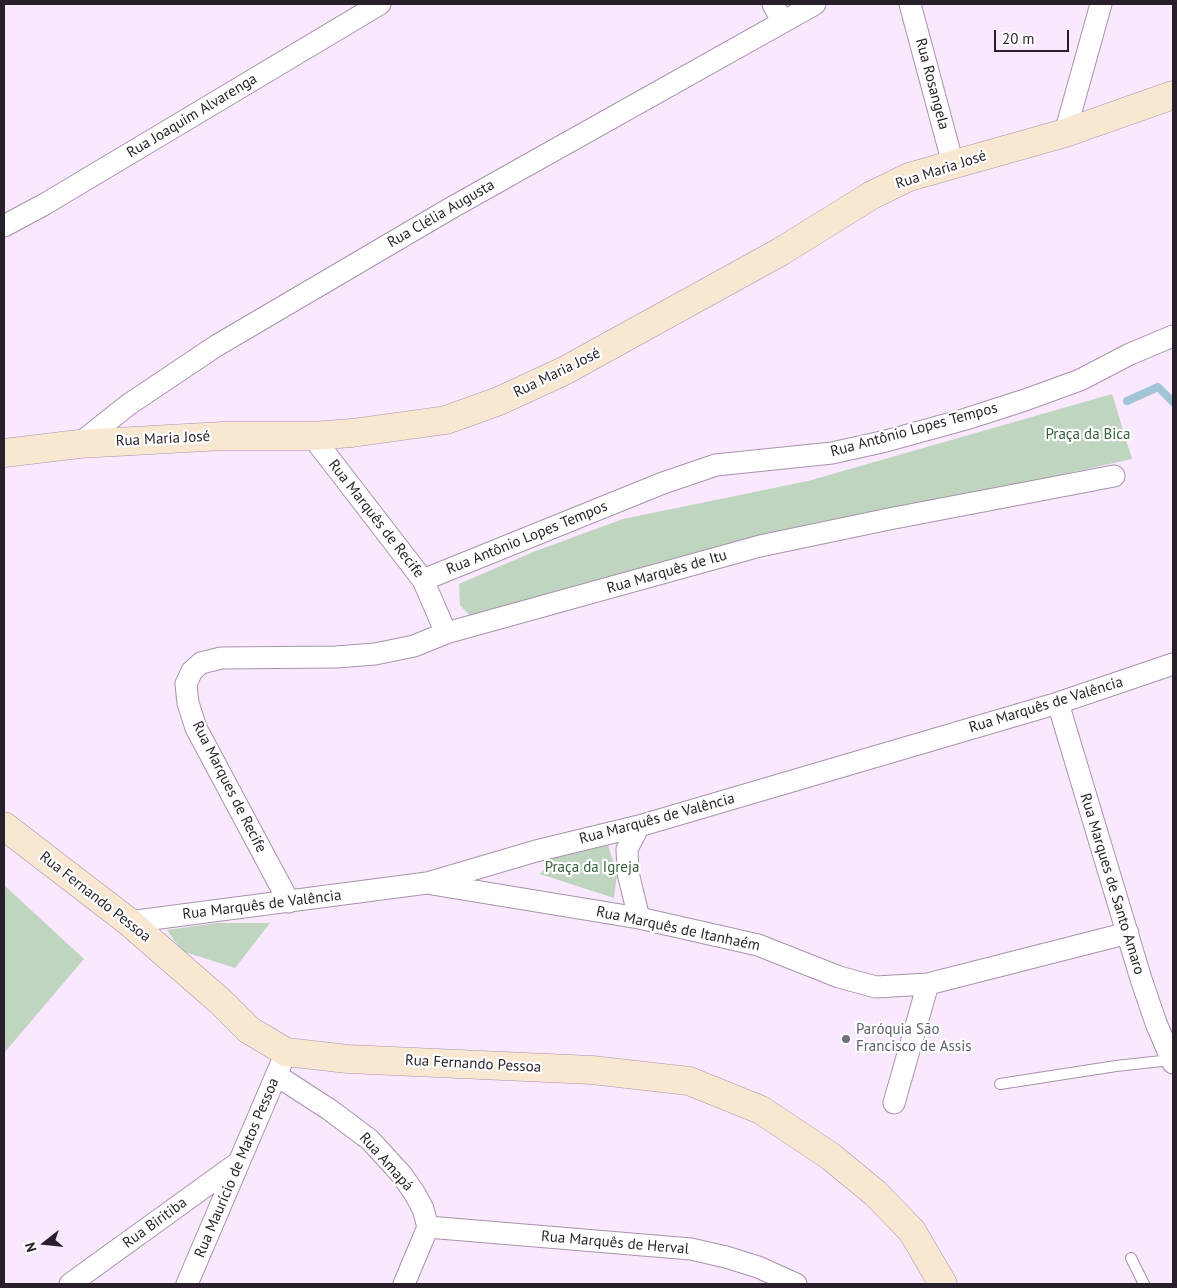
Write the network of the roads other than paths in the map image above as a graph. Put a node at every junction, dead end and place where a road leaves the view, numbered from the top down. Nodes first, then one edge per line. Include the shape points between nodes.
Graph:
1 (380, 4) edge
2 (815, 4) edge
3 (910, 4) edge
4 (1101, 4) edge
5 (777, 13) edge
6 (1173, 95) edge
7 (1065, 133) junction
8 (953, 164) junction
9 (4, 226) edge
10 (1173, 336) edge
11 (312, 436) junction
12 (79, 444) junction
13 (4, 452) edge
14 (1114, 476) dead end
15 (423, 580) junction
16 (446, 633) junction
17 (221, 658) joint
18 (1173, 664) edge
19 (1058, 703) junction
20 (4, 826) edge
21 (639, 826) junction
22 (427, 883) junction
23 (289, 902) junction
24 (639, 918) junction
25 (129, 922) junction
26 (1128, 933) junction
27 (928, 984) junction
28 (1172, 1061) edge
29 (281, 1064) junction
30 (1000, 1084) dead end
31 (894, 1103) dead end
32 (239, 1162) junction
33 (428, 1227) junction
34 (1131, 1258) dead end
35 (70, 1284) edge
36 (187, 1284) edge
37 (404, 1284) edge
38 (796, 1284) edge
39 (943, 1284) edge
40 (1144, 1284) edge

1 - 9 street, Rua Joaquim Alvarenga
2 - 5 street, Rua Clélia Augusta
3 - 8 street, Rua Rosangela
4 - 7 street
5 - 12 street, Rua Clélia Augusta via 595,128 451,208 225,341 128,405
6 - 7 street, Rua Maria José
7 - 8 street, Rua Maria José
8 - 11 street, Rua Maria José via 909,177 872,195 780,252 639,331 499,401 446,420
10 - 15 street, Rua Antônio Lopes Tempos via 1080,380 966,419 832,453 707,468
11 - 12 street, Rua Maria José via 223,436
11 - 15 street, Rua Marquês de Recife
12 - 13 street, Rua Maria José
14 - 16 street, Rua Marquês de Itu via 760,546
15 - 16 street, Rua Marquês de Recife
16 - 17 street, Rua Marquês de Itu via 414,646 375,654
17 - 23 street, Rua Marques de Recife via 201,663 192,671 186,684 188,703 196,728
18 - 19 street, Rua Marquês de Valência
19 - 21 street, Rua Marquês de Valência
19 - 26 street, Rua Marques de Santo Amaro
20 - 25 street, Rua Fernando Pessoa
21 - 22 street, Rua Marquês de Valência via 536,851
21 - 24 street via 627,849 628,873
22 - 23 street, Rua Marquês de Valência
22 - 24 street, Rua Marquês de Itanhaém
23 - 25 street, Rua Marquês de Valência
24 - 27 street, Rua Marquês de Itanhaém via 758,945 840,977 876,987
25 - 29 street, Rua Fernando Pessoa via 221,1002
26 - 27 street, Rua Marquês de Itanhaém
26 - 28 street, Rua Marques de Santo Amaro via 1141,979
27 - 31 street
28 - 30 lane
29 - 32 street, Rua Maurício de Matos Pessoa
29 - 33 street, Rua Amapá via 330,1110 370,1140 402,1176 423,1210
29 - 39 street, Rua Fernando Pessoa via 348,1059 592,1070 690,1081 761,1110 830,1156 875,1193 912,1231
32 - 35 street, Rua Biritiba
32 - 36 street, Rua Maurício de Matos Pessoa
33 - 37 street
33 - 38 street, Rua Marquês de Herval via 691,1249 758,1267
34 - 40 lane

